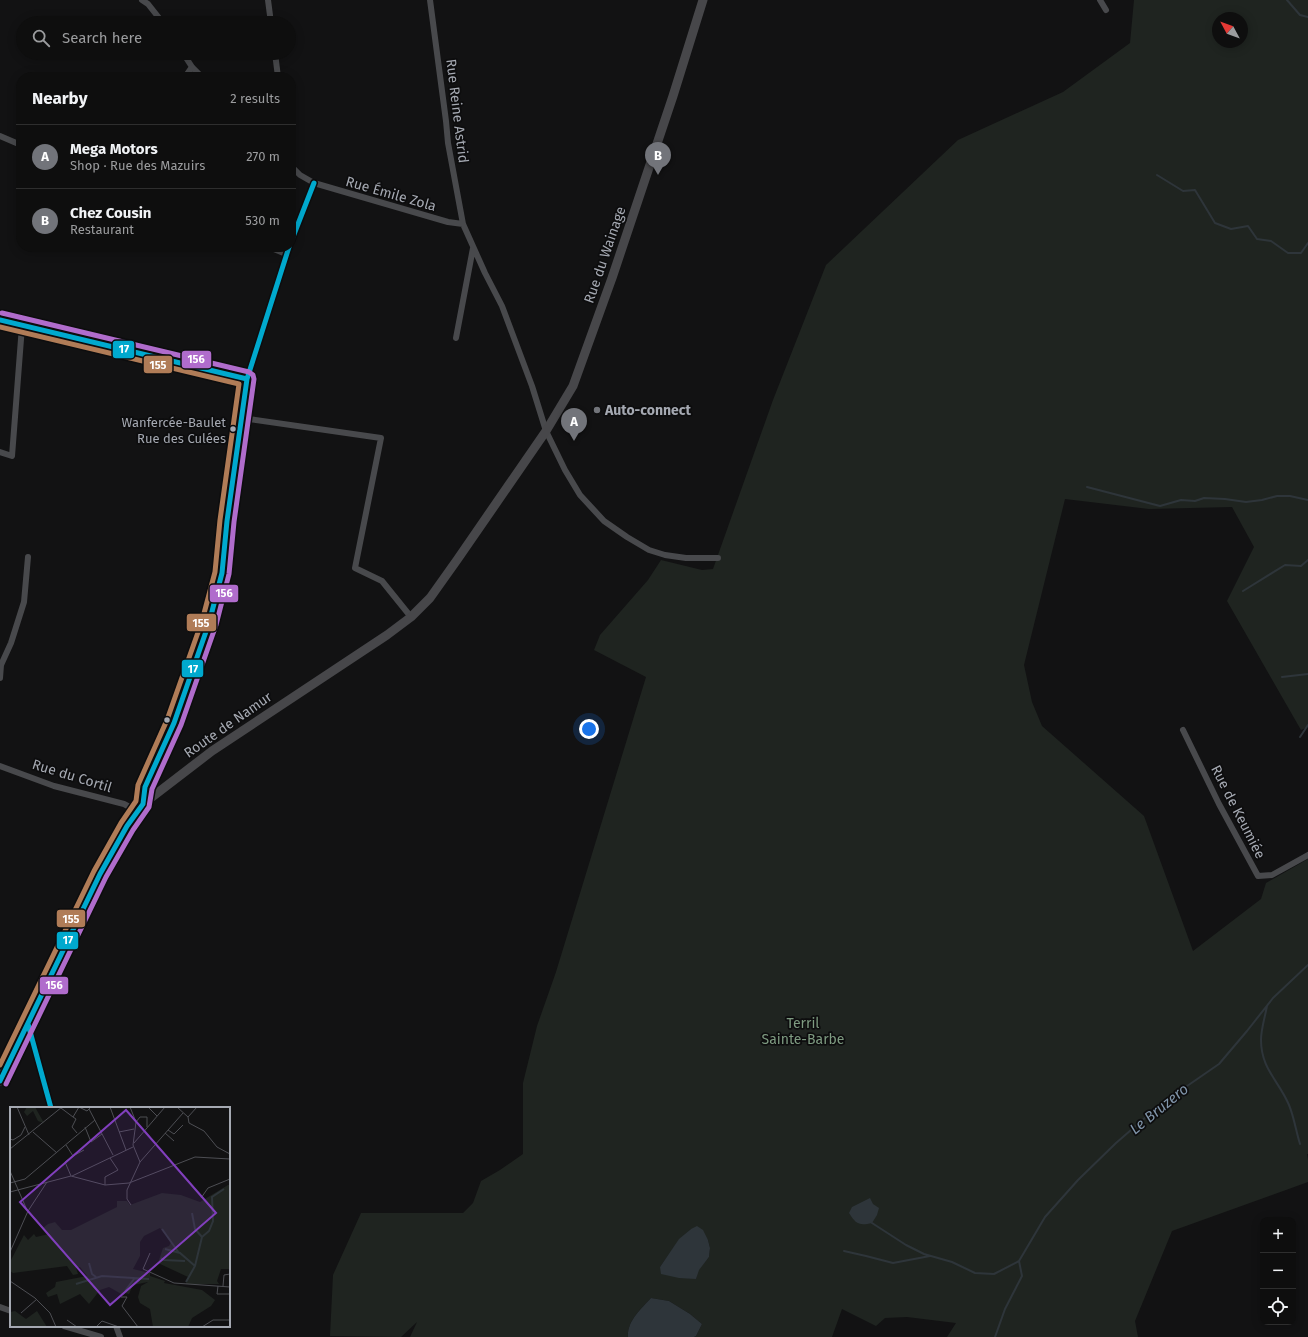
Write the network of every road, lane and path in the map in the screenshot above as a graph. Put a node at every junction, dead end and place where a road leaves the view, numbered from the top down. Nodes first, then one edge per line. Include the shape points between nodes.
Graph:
1 (268, 0) edge
2 (430, 0) edge
3 (703, 0) edge
4 (1100, 0) edge
5 (146, 1) edge
6 (1106, 10) dead end
7 (158, 16) edge
8 (270, 16) edge
9 (188, 60) edge
10 (276, 60) edge
11 (192, 67) junction
12 (188, 72) edge
13 (197, 72) edge
14 (277, 72) edge
15 (0, 136) edge
16 (16, 143) edge
17 (296, 171) edge
18 (314, 183) junction
19 (462, 224) junction
20 (296, 229) edge
21 (474, 248) junction
22 (281, 252) edge
23 (286, 254) joint
24 (0, 320) edge
25 (22, 326) junction
26 (456, 338) dead end
27 (247, 378) junction
28 (242, 418) junction
29 (546, 431) junction
30 (0, 452) edge
31 (498, 502) joint
32 (28, 557) dead end
33 (718, 558) dead end
34 (411, 617) junction
35 (1, 665) edge
36 (0, 678) edge
37 (1183, 730) dead end
38 (0, 766) edge
39 (140, 807) junction
40 (1308, 855) edge
41 (28, 1024) junction
42 (0, 1081) edge
43 (51, 1107) edge
44 (0, 1308) edge
45 (10, 1311) edge
46 (67, 1327) edge
47 (116, 1327) edge
48 (102, 1337) edge
49 (120, 1337) edge

1 - 8 street
2 - 19 street, Rue Reine Astrid via 448,143
3 - 29 main road, Rue du Wainage via 612,278 573,386
4 - 6 street
5 - 7 street
9 - 11 street
10 - 14 street
11 - 12 street
11 - 13 street
15 - 16 street
17 - 18 street, Rue Émile Zola
18 - 19 street, Rue Émile Zola
18 - 20 street
19 - 21 street, Rue Reine Astrid
21 - 26 street
21 - 29 street, Rue Reine Astrid via 502,306
22 - 23 street
23 - 27 street
24 - 25 street
25 - 27 street
25 - 30 street via 12,456
27 - 28 street
28 - 34 street via 381,438 355,568 382,581
28 - 39 street via 222,573 209,623 174,723 145,787
29 - 31 main road, Rue du Wainage
29 - 33 street, Rue Reine Astrid via 580,495 604,520 627,537 665,555
31 - 34 main road, Route de Namur via 430,598
32 - 35 street via 24,602
34 - 39 main road, Route de Namur via 212,751
35 - 36 street
37 - 40 street, Rue de Keumiée via 1258,876 1272,875
38 - 39 street, Rue du Cortil via 54,786
39 - 41 main road, Route de Namur via 100,874
41 - 42 main road, Route de Namur
41 - 43 street
44 - 45 street
46 - 48 street
47 - 49 street

